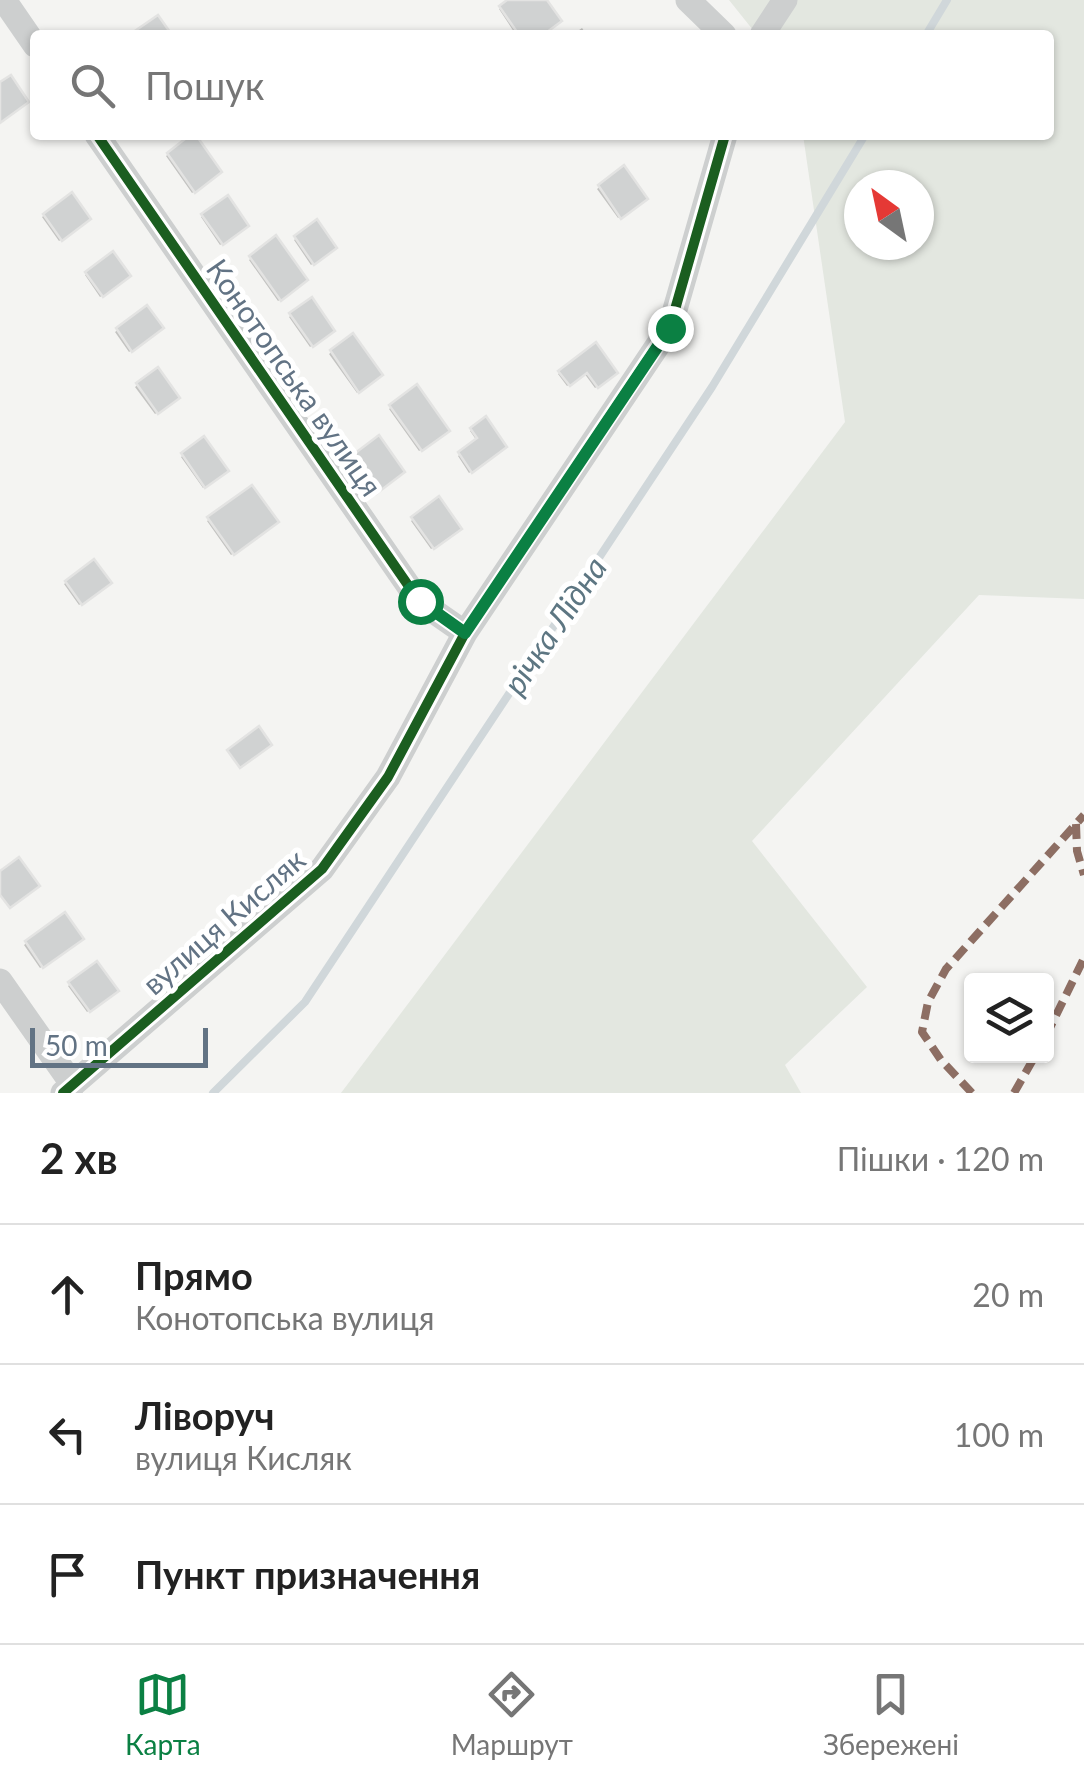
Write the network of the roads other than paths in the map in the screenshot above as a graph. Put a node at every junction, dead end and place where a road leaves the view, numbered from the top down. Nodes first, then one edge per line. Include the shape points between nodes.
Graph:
1 (4, 0) edge
2 (688, 0) edge
3 (784, 0) edge
4 (719, 30) edge
5 (765, 30) edge
6 (30, 38) edge
7 (100, 140) edge
8 (724, 140) edge
9 (465, 633) junction
10 (0, 981) edge
11 (68, 1089) edge

1 - 6 street
2 - 4 street
3 - 5 street
7 - 9 street, Конотопська вулиця via 420,601
8 - 9 street, вулиця Кисляк via 670,328
9 - 11 street, вулиця Кисляк via 388,777 322,869
10 - 11 street

